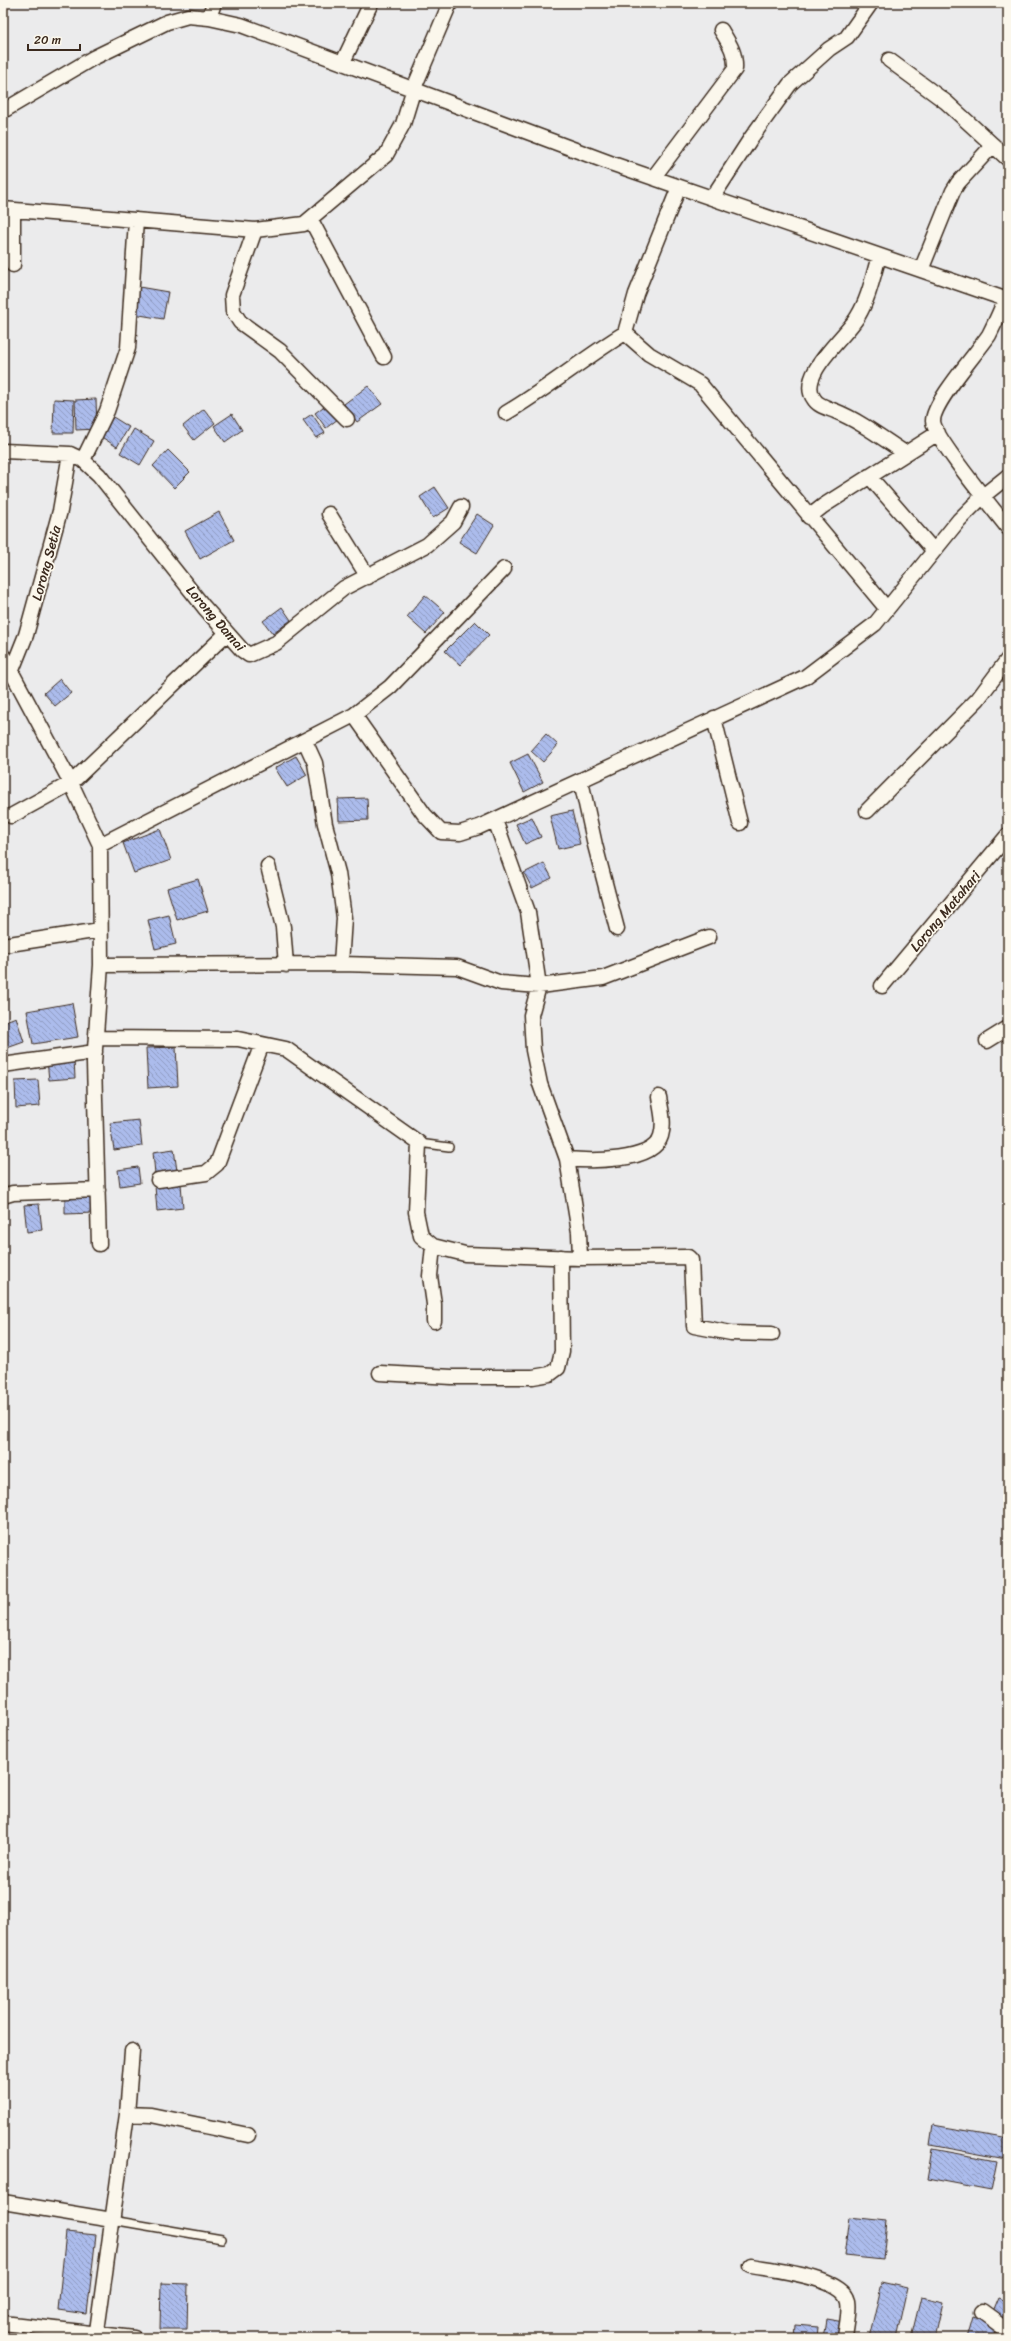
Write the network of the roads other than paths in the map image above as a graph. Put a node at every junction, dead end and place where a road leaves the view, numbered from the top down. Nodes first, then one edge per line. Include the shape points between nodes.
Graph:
1 (214, 3) edge
2 (371, 3) edge
3 (450, 3) edge
4 (871, 3) edge
5 (209, 18) junction
6 (721, 30) dead end
7 (889, 60) dead end
8 (343, 62) junction
9 (414, 88) junction
10 (3, 111) edge
11 (993, 145) junction
12 (1008, 159) edge
13 (652, 178) junction
14 (679, 187) junction
15 (712, 198) junction
16 (8, 209) edge
17 (136, 220) junction
18 (311, 220) junction
19 (255, 230) junction
20 (878, 256) junction
21 (13, 265) dead end
22 (921, 270) junction
23 (1007, 297) edge
24 (624, 333) junction
25 (384, 357) dead end
26 (506, 413) dead end
27 (347, 419) dead end
28 (938, 433) junction
29 (3, 451) edge
30 (905, 453) junction
31 (70, 454) junction
32 (83, 460) junction
33 (869, 476) junction
34 (1008, 476) edge
35 (982, 496) junction
36 (461, 507) dead end
37 (329, 514) dead end
38 (810, 517) junction
39 (1008, 528) edge
40 (934, 550) junction
41 (504, 569) dead end
42 (368, 577) junction
43 (887, 609) junction
44 (226, 634) junction
45 (3, 656) edge
46 (1008, 659) edge
47 (8, 673) edge
48 (354, 715) junction
49 (714, 718) junction
50 (305, 741) junction
51 (581, 781) junction
52 (71, 782) junction
53 (867, 811) dead end
54 (12, 816) dead end
55 (495, 820) junction
56 (740, 823) dead end
57 (1008, 835) edge
58 (100, 845) junction
59 (268, 866) dead end
60 (617, 929) dead end
61 (100, 930) junction
62 (709, 937) dead end
63 (3, 945) edge
64 (286, 964) junction
65 (341, 964) junction
66 (101, 965) junction
67 (539, 986) junction
68 (882, 986) dead end
69 (1008, 1028) edge
70 (96, 1038) junction
71 (986, 1041) dead end
72 (262, 1044) junction
73 (95, 1052) junction
74 (3, 1065) edge
75 (659, 1097) dead end
76 (419, 1143) junction
77 (449, 1147) dead end
78 (567, 1159) junction
79 (158, 1180) dead end
80 (98, 1190) junction
81 (3, 1196) edge
82 (99, 1244) dead end
83 (433, 1246) junction
84 (561, 1257) junction
85 (580, 1258) junction
86 (434, 1321) dead end
87 (772, 1334) dead end
88 (380, 1373) dead end
89 (132, 2051) dead end
90 (127, 2114) junction
91 (248, 2135) dead end
92 (3, 2202) edge
93 (112, 2220) junction
94 (222, 2239) dead end
95 (751, 2266) dead end
96 (982, 2312) dead end
97 (3, 2323) edge
98 (1008, 2331) edge
99 (96, 2335) edge
100 (134, 2338) edge
101 (845, 2338) edge

1 - 5 street
2 - 8 street
3 - 9 street
4 - 15 street via 847,37 829,49 790,84 750,138
5 - 8 street via 241,25
5 - 10 street via 188,16 167,22 94,58
6 - 13 street via 736,59 735,69
7 - 11 street via 946,102
8 - 9 street
9 - 13 street
9 - 18 street via 402,124 386,155
11 - 12 street
11 - 22 street via 958,183
13 - 14 street
14 - 15 street
14 - 24 street via 636,294
15 - 20 street
16 - 17 street
16 - 21 street
17 - 19 street
17 - 32 street via 128,348 107,411
18 - 19 street via 304,224
18 - 25 street
19 - 27 street via 232,295 233,311 240,322 280,351
20 - 22 street
20 - 30 street via 858,317 834,343 811,378 810,392 818,404 851,418
22 - 23 street
23 - 28 street via 988,335 937,409 934,421
24 - 26 street via 533,398
24 - 38 street via 650,354 700,384
28 - 30 street
28 - 35 street
29 - 31 street, Lorong Damai
30 - 33 street
31 - 32 street, Lorong Damai
31 - 47 street, Lorong Setia via 60,511 26,635
32 - 44 street, Lorong Damai via 99,475
33 - 38 street
33 - 40 street
34 - 35 street
35 - 39 street
35 - 40 street
36 - 42 street, Lorong Damai via 453,522 427,545
37 - 42 street
38 - 43 street
40 - 43 street
41 - 48 street via 390,686
42 - 44 street, Lorong Damai via 344,588 276,643 255,654 246,654
43 - 49 street via 875,624 805,677
44 - 52 street
45 - 47 street
46 - 53 street via 978,698
47 - 52 street
48 - 50 street via 313,734
48 - 55 street via 424,814 441,832 460,833
49 - 51 street
49 - 56 street
50 - 58 street
50 - 65 street via 315,763 325,824 338,873 344,918
51 - 55 street
51 - 60 street
52 - 54 street
52 - 58 street
55 - 67 street via 528,912
57 - 68 street, Lorong Matahari
58 - 61 street
59 - 64 street via 283,927
61 - 63 street
61 - 66 street
62 - 67 street via 603,978
64 - 65 street
64 - 66 street
65 - 67 street via 457,968 501,983
66 - 70 street
67 - 78 street via 532,1014 533,1050 540,1084
69 - 71 street
70 - 72 street via 238,1040
70 - 73 street
72 - 76 street via 286,1049
72 - 79 street via 218,1164 206,1173
73 - 74 street
73 - 80 street
75 - 78 street via 663,1122 661,1137 650,1150 629,1156 591,1161
76 - 77 lane
76 - 83 street via 416,1212 421,1236
78 - 85 street via 579,1232
80 - 81 street via 13,1193
80 - 82 street
83 - 84 street via 465,1254
83 - 86 street via 430,1276
84 - 85 street
84 - 88 street via 562,1351 558,1368 550,1374 534,1377 452,1377
85 - 87 street via 688,1257 691,1260 694,1326 731,1333
89 - 90 street
90 - 91 street via 151,2115
90 - 93 street
92 - 93 street
93 - 94 lane
93 - 99 street
95 - 101 street via 826,2282 841,2290 848,2302
96 - 98 street
97 - 99 street
99 - 100 street

